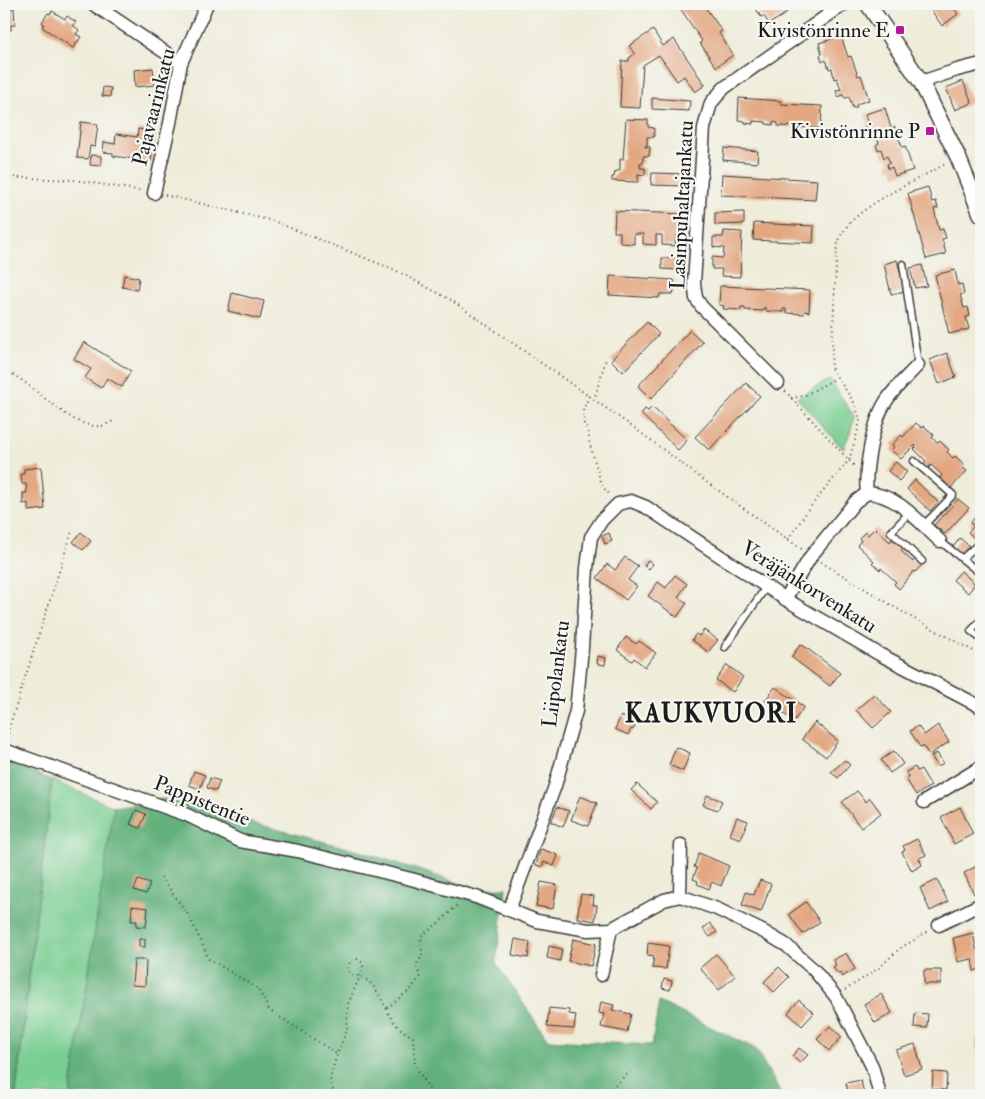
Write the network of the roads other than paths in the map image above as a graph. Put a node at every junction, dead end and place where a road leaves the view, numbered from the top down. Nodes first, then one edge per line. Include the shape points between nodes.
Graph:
1 (93, 4) edge
2 (208, 4) edge
3 (844, 4) edge
4 (868, 4) edge
5 (181, 63) junction
6 (981, 64) edge
7 (921, 82) junction
8 (154, 193) road end
9 (981, 214) edge
10 (903, 264) dead end
11 (918, 364) joint
12 (778, 383) road end
13 (914, 461) dead end
14 (866, 487) junction
15 (618, 504) joint
16 (909, 513) junction
17 (924, 526) junction
18 (940, 541) joint
19 (981, 553) edge
20 (962, 558) junction
21 (922, 561) dead end
22 (981, 574) edge
23 (766, 587) junction
24 (785, 599) junction
25 (981, 620) edge
26 (981, 639) edge
27 (725, 647) dead end
28 (981, 707) edge
29 (8, 751) edge
30 (981, 766) edge
31 (924, 802) dead end
32 (681, 845) dead end
33 (680, 896) junction
34 (981, 904) edge
35 (509, 910) junction
36 (939, 925) road end
37 (611, 929) junction
38 (601, 975) dead end
39 (880, 1095) edge

1 - 5 street
2 - 5 street, Pajavaarinkatu
3 - 12 street, Lasinpuhaltajankatu via 724,88 711,103 704,128 694,283 696,298
4 - 7 street
5 - 8 street, Pajavaarinkatu
6 - 7 street
7 - 9 street via 958,157
10 - 11 lane
11 - 14 street via 881,410
13 - 17 lane via 954,495
14 - 16 street
14 - 24 street via 811,556
15 - 23 street, Veräjänkorvenkatu via 631,501 646,507
15 - 35 street, Liipolankatu via 591,537 576,712 555,786
16 - 17 street
16 - 21 lane via 891,532
17 - 18 street
18 - 20 lane
19 - 20 lane via 975,547
20 - 22 lane
23 - 24 street, Veräjänkorvenkatu
23 - 27 lane
24 - 28 street, Veräjänkorvenkatu via 879,654
25 - 26 lane via 971,631
29 - 35 street, Pappistentie via 180,812 240,841 308,853 471,896
30 - 31 street
32 - 33 street
33 - 37 street via 664,900
33 - 39 street via 717,909 764,932 814,970 836,997 872,1066
34 - 36 street
35 - 37 street, Pappistentie via 537,921 588,930
37 - 38 street

